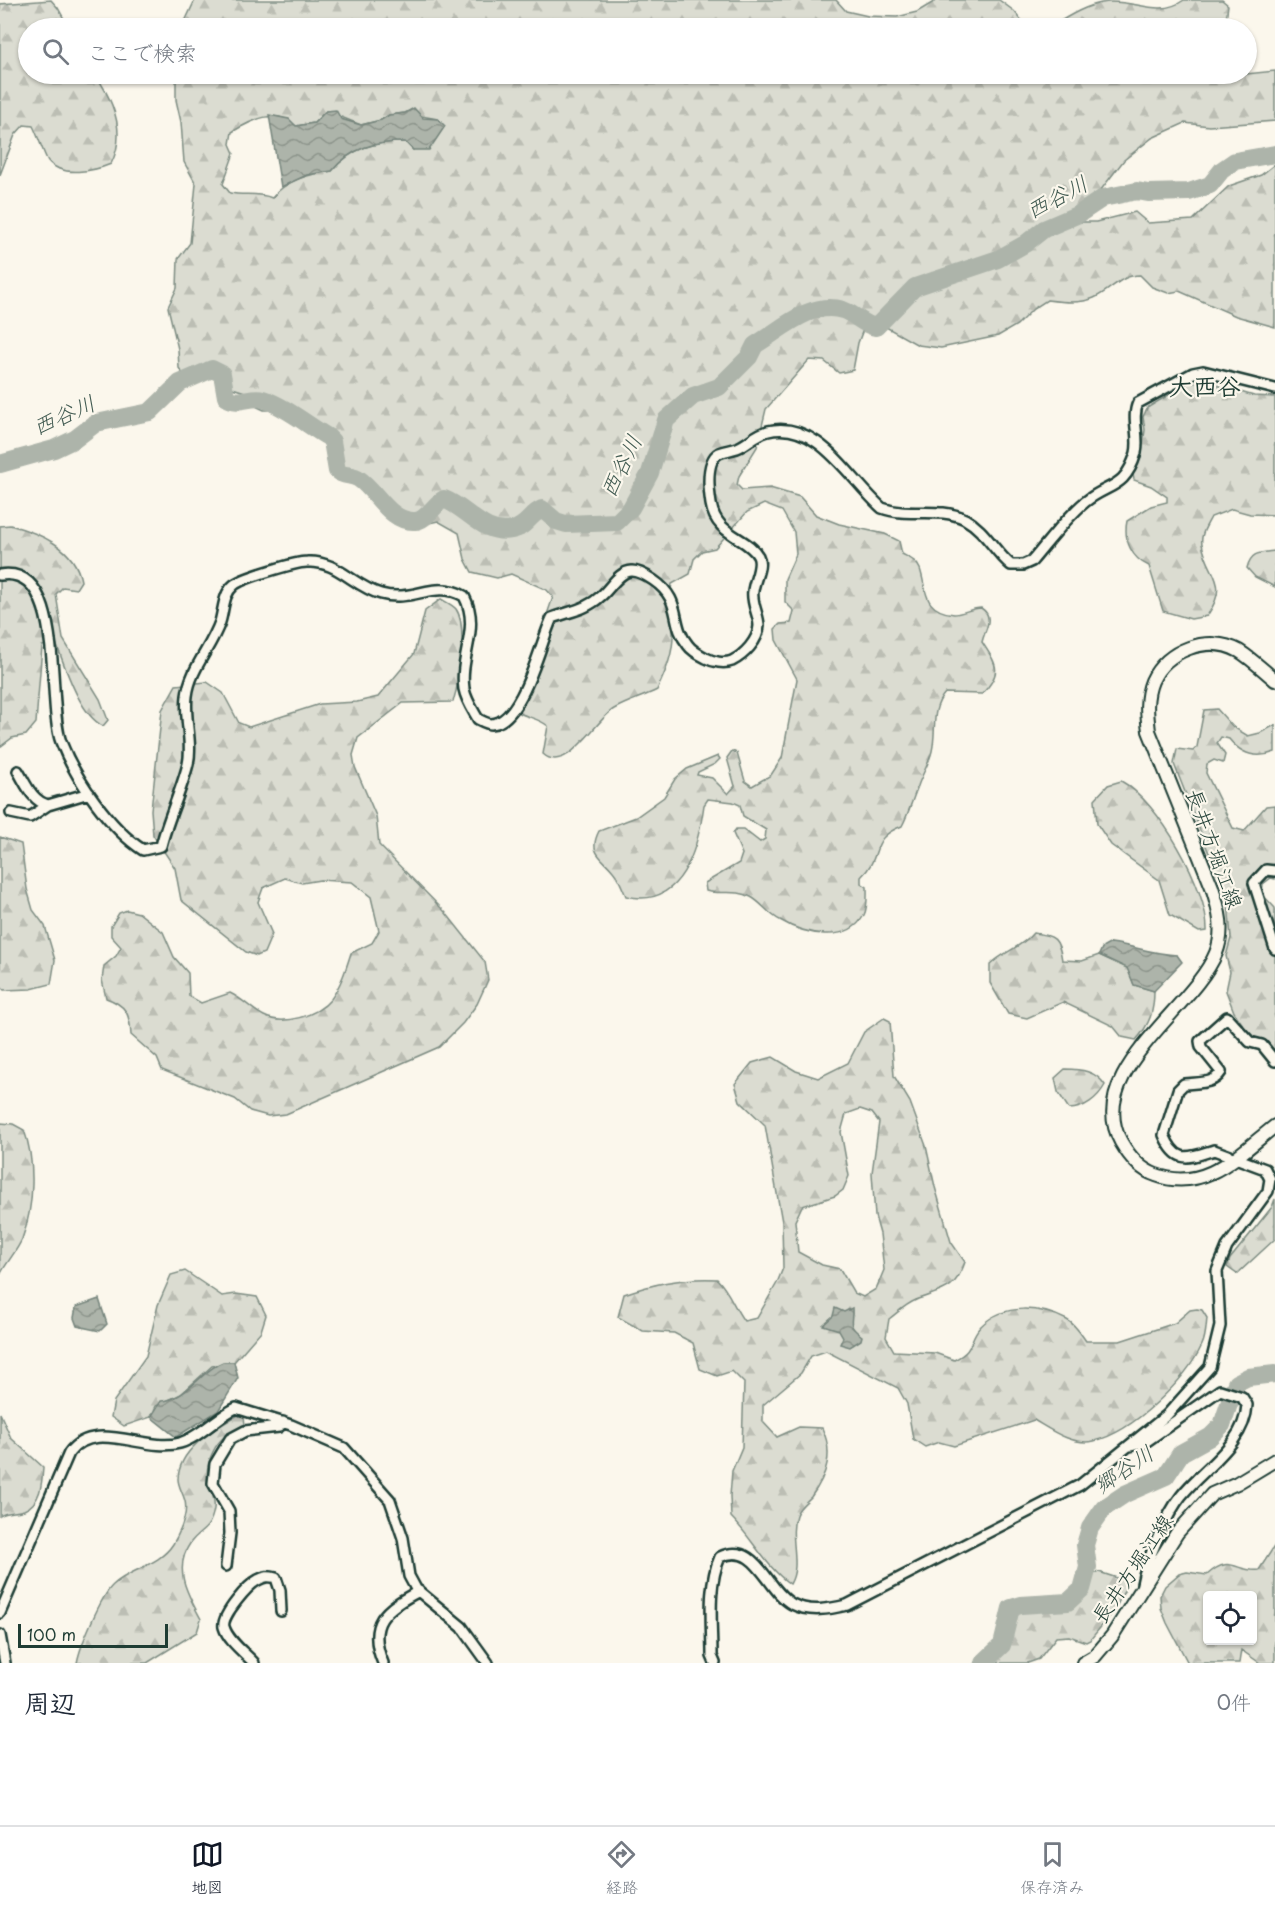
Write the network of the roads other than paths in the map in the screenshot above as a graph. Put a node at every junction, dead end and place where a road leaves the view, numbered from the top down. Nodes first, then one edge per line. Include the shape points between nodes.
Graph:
1 (1275, 388) edge
2 (0, 575) edge
3 (1275, 680) edge
4 (18, 771) dead end
5 (89, 793) junction
6 (48, 805) junction
7 (11, 813) dead end
8 (1275, 871) edge
9 (1275, 949) edge
10 (1275, 1062) edge
11 (1275, 1126) edge
12 (1235, 1157) junction
13 (283, 1422) junction
14 (1129, 1446) junction
15 (1275, 1460) edge
16 (226, 1566) dead end
17 (1141, 1590) junction
18 (418, 1592) junction
19 (281, 1611) dead end
20 (0, 1613) edge
21 (0, 1635) edge
22 (5, 1663) edge
23 (254, 1663) edge
24 (383, 1663) edge
25 (488, 1663) edge
26 (715, 1663) edge
27 (1083, 1663) edge

1 - 5 street via 1203,371 1138,403 1134,411 1136,453 1127,472 1117,485 1087,500 1032,561 1023,565 1011,565 993,543 964,519 882,508 807,435 790,430 758,434 745,446 719,453 712,460 710,474 711,507 718,520 729,535 757,553 760,561 752,592 759,626 744,654 730,662 713,662 698,653 688,645 667,590 632,571 622,574 586,608 552,618 523,693 507,715 490,724 478,719 465,690 472,620 464,596 441,588 414,596 381,594 342,571 306,562 242,579 226,595 219,624 189,686 189,762 161,846 143,850 133,844
2 - 5 street via 27,579 42,603 53,658 54,708 61,741
3 - 12 main road, 長井方堀江線 via 1237,650 1211,644 1188,648 1167,661 1152,681 1146,705 1149,731 1220,910 1221,932 1216,953 1203,974 1124,1074 1115,1094 1117,1135 1128,1155 1150,1173 1170,1180 1189,1181 1209,1175
4 - 6 street via 32,795
5 - 6 street
6 - 7 street via 30,817
8 - 9 street via 1266,870 1254,883
10 - 12 street via 1262,1045 1250,1042 1227,1017 1200,1041 1221,1072 1217,1078 1184,1084 1178,1090 1164,1135 1169,1147 1179,1156 1192,1159 1214,1150
11 - 12 main road, 長井方堀江線
12 - 14 street via 1265,1169 1270,1179 1268,1191 1227,1247 1217,1271 1220,1326 1210,1367 1167,1414
13 - 16 street via 279,1427 245,1431 230,1439 215,1464 213,1483 229,1510 231,1533
13 - 18 street via 344,1448 390,1500 403,1538 409,1576
13 - 20 street via 236,1408 180,1443 102,1438 79,1442 69,1453
14 - 17 street via 1144,1443 1220,1390 1242,1397 1247,1405 1242,1428 1180,1498 1145,1566
14 - 26 street via 1080,1485 883,1588 828,1610 793,1604 781,1596 749,1557 730,1552 720,1557 713,1589
15 - 17 main road, 長井方堀江線 via 1212,1494 1177,1533
17 - 27 main road, 長井方堀江線 via 1112,1636 1095,1656
18 - 24 street via 392,1607 378,1624 376,1648
18 - 25 street via 462,1627
19 - 23 street via 276,1578 268,1576 257,1580 225,1616 224,1627 231,1639
21 - 22 street

